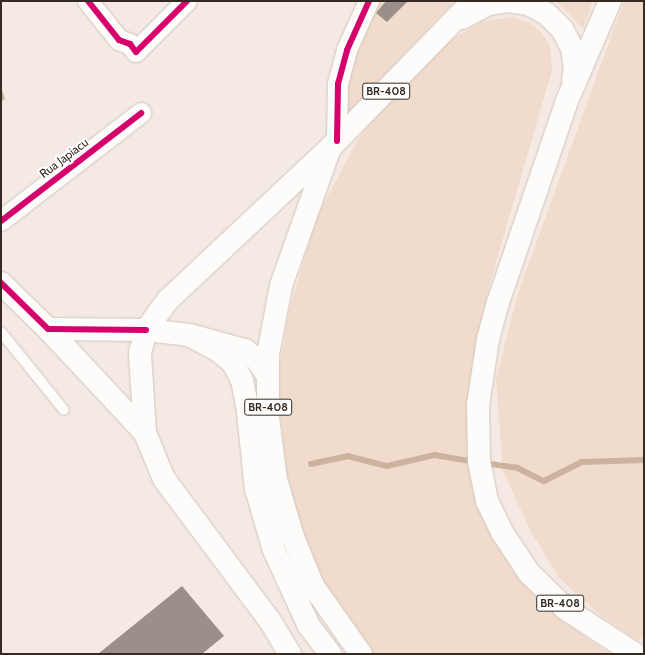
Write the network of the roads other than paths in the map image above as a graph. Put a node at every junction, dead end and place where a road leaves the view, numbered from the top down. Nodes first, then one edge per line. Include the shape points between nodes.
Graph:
1 (88, 1) edge
2 (187, 1) edge
3 (369, 1) edge
4 (473, 1) edge
5 (610, 1) edge
6 (442, 33) junction
7 (567, 101) junction
8 (141, 113) dead end
9 (334, 145) junction
10 (1, 221) edge
11 (1, 283) edge
12 (48, 328) junction
13 (146, 330) junction
14 (1, 332) edge
15 (189, 335) junction
16 (268, 376) junction
17 (64, 410) dead end
18 (145, 433) junction
19 (290, 654) edge
20 (330, 654) edge
21 (361, 654) edge
22 (635, 654) edge

1 - 2 street via 119,40 130,44 136,52
3 - 9 street via 347,50 338,84
4 - 6 main road, BR-408
5 - 7 main road, BR-408
6 - 7 main road via 486,5 507,1 528,4 547,14 562,29 572,48 575,69
6 - 9 main road, BR-408
7 - 22 main road, BR-408 via 498,302 488,339 478,405 479,460 487,501 502,532 529,573 566,609
8 - 10 street, Rua Japiacu
9 - 13 main road via 168,300
9 - 16 main road, BR-408 via 281,286 268,354
11 - 12 main road
12 - 13 main road
12 - 18 main road
13 - 15 main road
13 - 18 main road via 140,353
14 - 17 lane
15 - 16 main road via 245,350 256,359
15 - 20 main road via 219,351 233,364 242,380 256,488 274,550 309,626
16 - 21 main road, BR-408 via 268,418 276,480 293,537 313,586
18 - 19 main road via 164,478 270,621

